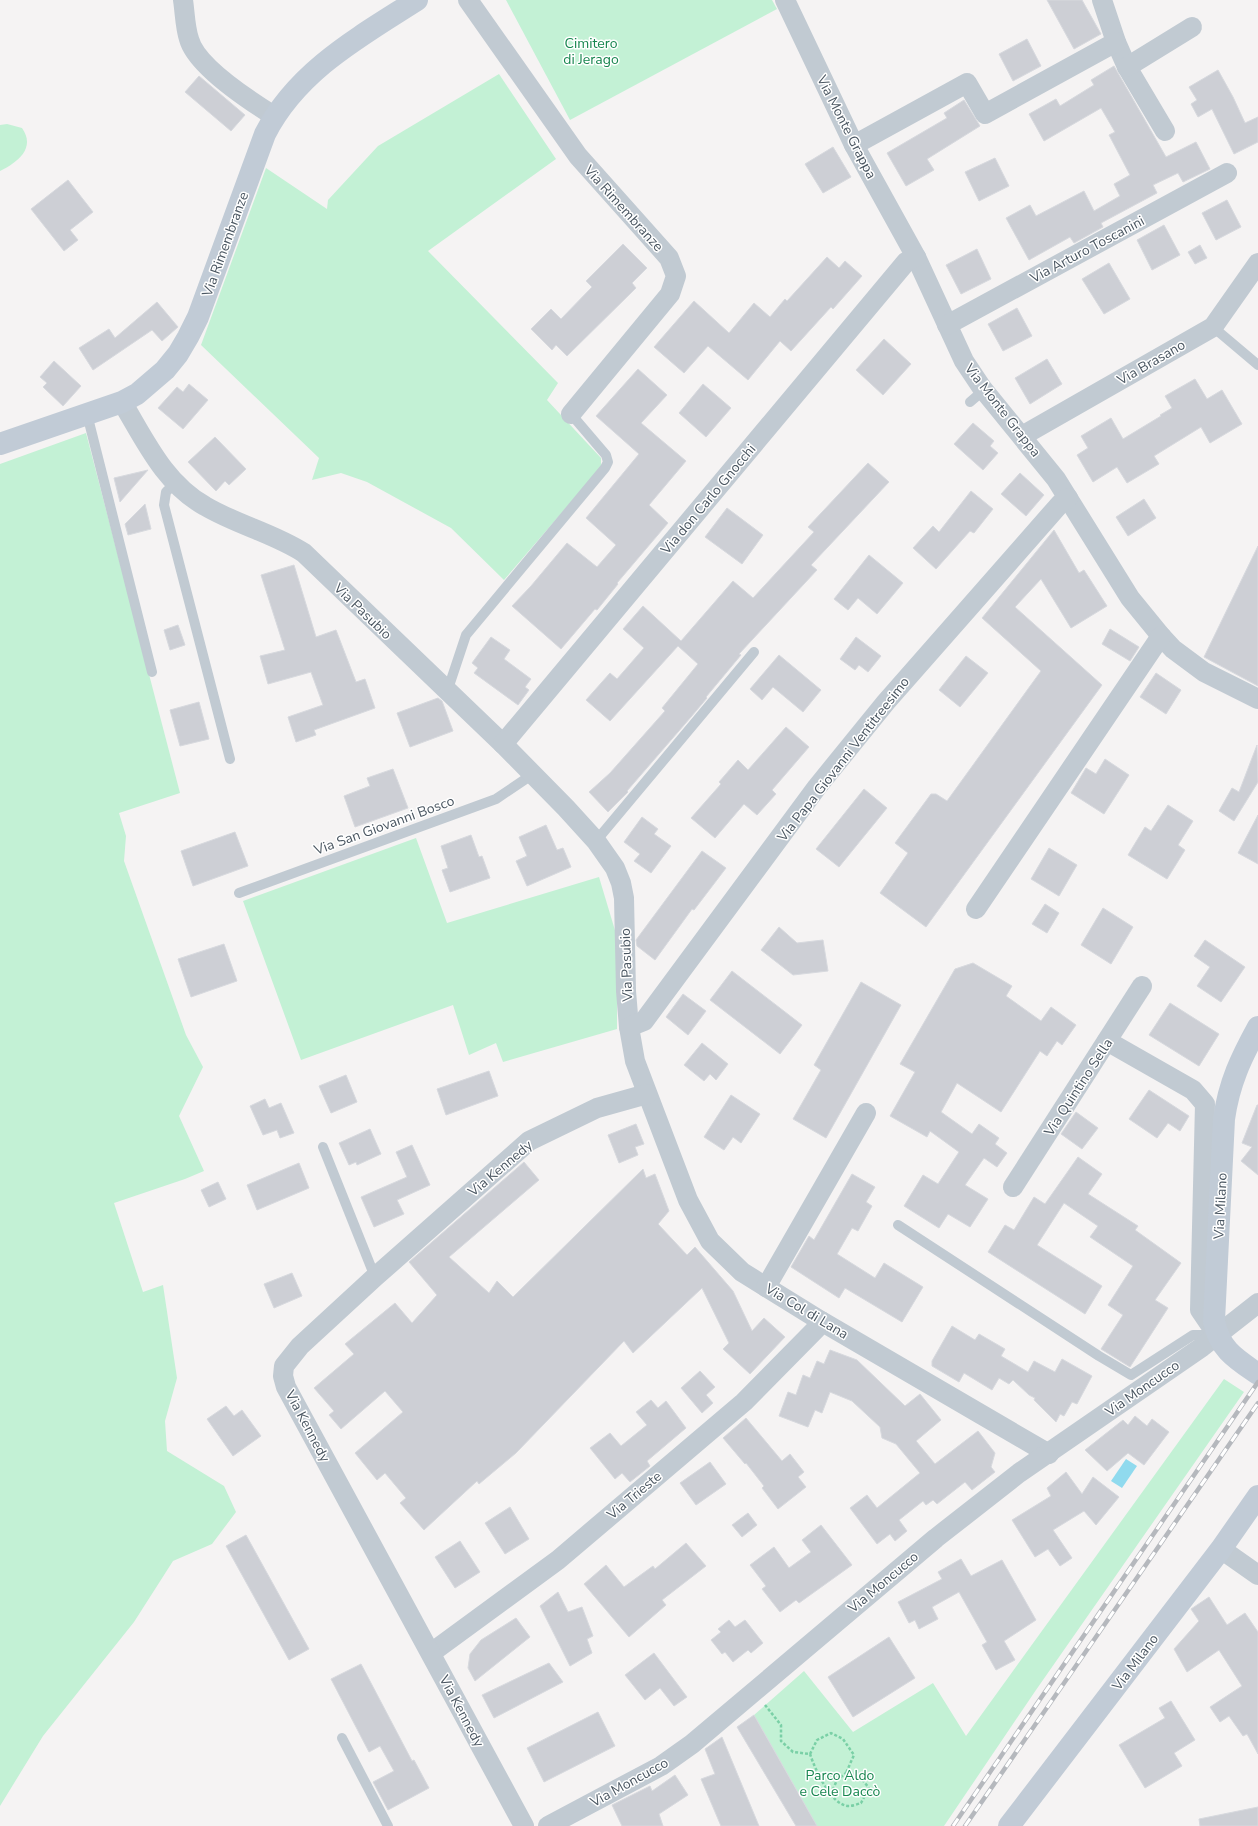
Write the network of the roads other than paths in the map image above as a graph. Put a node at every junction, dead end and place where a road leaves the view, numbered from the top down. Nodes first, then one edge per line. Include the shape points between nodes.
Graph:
1 (183, 0) edge
2 (417, 0) edge
3 (468, 0) edge
4 (785, 0) edge
5 (1102, 0) edge
6 (1192, 27) dead end
7 (1116, 42) junction
8 (1127, 67) junction
9 (274, 116) junction
10 (1165, 131) dead end
11 (854, 145) junction
12 (1227, 173) dead end
13 (916, 257) junction
14 (1258, 263) edge
15 (947, 325) junction
16 (1213, 327) junction
17 (1258, 364) edge
18 (122, 402) junction
19 (86, 414) junction
20 (571, 414) joint
21 (1022, 436) junction
22 (0, 444) edge
23 (175, 483) junction
24 (1068, 498) junction
25 (1161, 636) junction
26 (754, 652) dead end
27 (152, 672) dead end
28 (447, 692) junction
29 (1258, 700) edge
30 (503, 744) junction
31 (230, 759) dead end
32 (533, 774) junction
33 (596, 842) junction
34 (239, 893) dead end
35 (976, 909) dead end
36 (1142, 986) dead end
37 (629, 1027) junction
38 (1258, 1027) edge
39 (1107, 1041) junction
40 (647, 1094) junction
41 (866, 1113) dead end
42 (323, 1147) dead end
43 (1013, 1187) dead end
44 (898, 1225) dead end
45 (375, 1277) junction
46 (766, 1287) junction
47 (1258, 1302) edge
48 (821, 1321) junction
49 (1217, 1335) junction
50 (1258, 1374) edge
51 (1049, 1454) junction
52 (1258, 1496) edge
53 (1221, 1549) junction
54 (1258, 1575) edge
55 (431, 1653) junction
56 (342, 1738) dead end
57 (388, 1826) edge
58 (524, 1826) edge
59 (548, 1826) edge
60 (1009, 1826) edge

1 - 9 street via 189,40 197,55 209,69
2 - 9 street, Via Rimembranze via 322,64 288,97
3 - 20 street, Via Rimembranze via 578,156 669,258 676,276 670,294
4 - 11 street, Via Monte Grappa
5 - 7 street
6 - 8 street
7 - 8 street
7 - 11 street via 985,114 967,83
8 - 10 street
9 - 18 street, Via Rimembranze via 265,134 198,317 188,337 165,370 137,394
11 - 13 street, Via Monte Grappa
12 - 15 street, Via Arturo Toscanini
13 - 15 street, Via Monte Grappa
13 - 30 street, Via don Carlo Gnocchi via 906,262
14 - 16 street, Via Brasano
15 - 21 street, Via Monte Grappa via 977,396
16 - 17 lane
16 - 21 street, Via Brasano
18 - 19 street, Via Rimembranze
18 - 23 street, Via Pasubio via 154,457
19 - 22 street, Via Rimembranze
19 - 27 lane
20 - 28 lane via 606,455 608,462 466,636
21 - 24 street, Via Monte Grappa
23 - 28 street, Via Pasubio via 204,506 287,542 304,553
23 - 31 lane via 166,492 164,505
24 - 25 street, Via Monte Grappa via 1130,598
24 - 37 street, Via Papa Giovanni Ventitreesimo via 1054,510 886,702 817,787 644,1021
25 - 29 street, Via Monte Grappa via 1173,649 1204,672
25 - 35 street
26 - 33 lane
28 - 30 street, Via Pasubio
30 - 32 street, Via Pasubio
32 - 33 street, Via Pasubio
32 - 34 lane, Via San Giovanni Bosco via 496,799
33 - 37 street, Via Pasubio via 615,868 624,898
36 - 39 street, Via Quintino Sella
37 - 40 street, Via Pasubio via 635,1061
38 - 49 street, Via Milano via 1233,1077 1225,1112 1214,1309
39 - 43 street, Via Quintino Sella
39 - 49 street via 1193,1090 1205,1104 1200,1310
40 - 45 street, Via Kennedy via 597,1108 529,1141
40 - 46 street, Via Col di Lana via 688,1200 710,1242 742,1272
41 - 46 street
42 - 45 lane
44 - 49 lane via 1131,1375 1193,1334
45 - 55 street, Via Kennedy via 295,1351 284,1366 283,1376 286,1387
46 - 48 street, Via Col di Lana
47 - 49 street, Via Moncucco
48 - 51 street, Via Col di Lana
48 - 55 street, Via Trieste via 744,1402 558,1560
49 - 50 street, Via Milano via 1225,1348
49 - 51 street, Via Moncucco
51 - 59 street, Via Moncucco via 1019,1473 936,1538 692,1744 662,1766
52 - 53 street, Via Milano
53 - 54 street
53 - 60 street, Via Milano
55 - 58 street, Via Kennedy
56 - 57 lane

